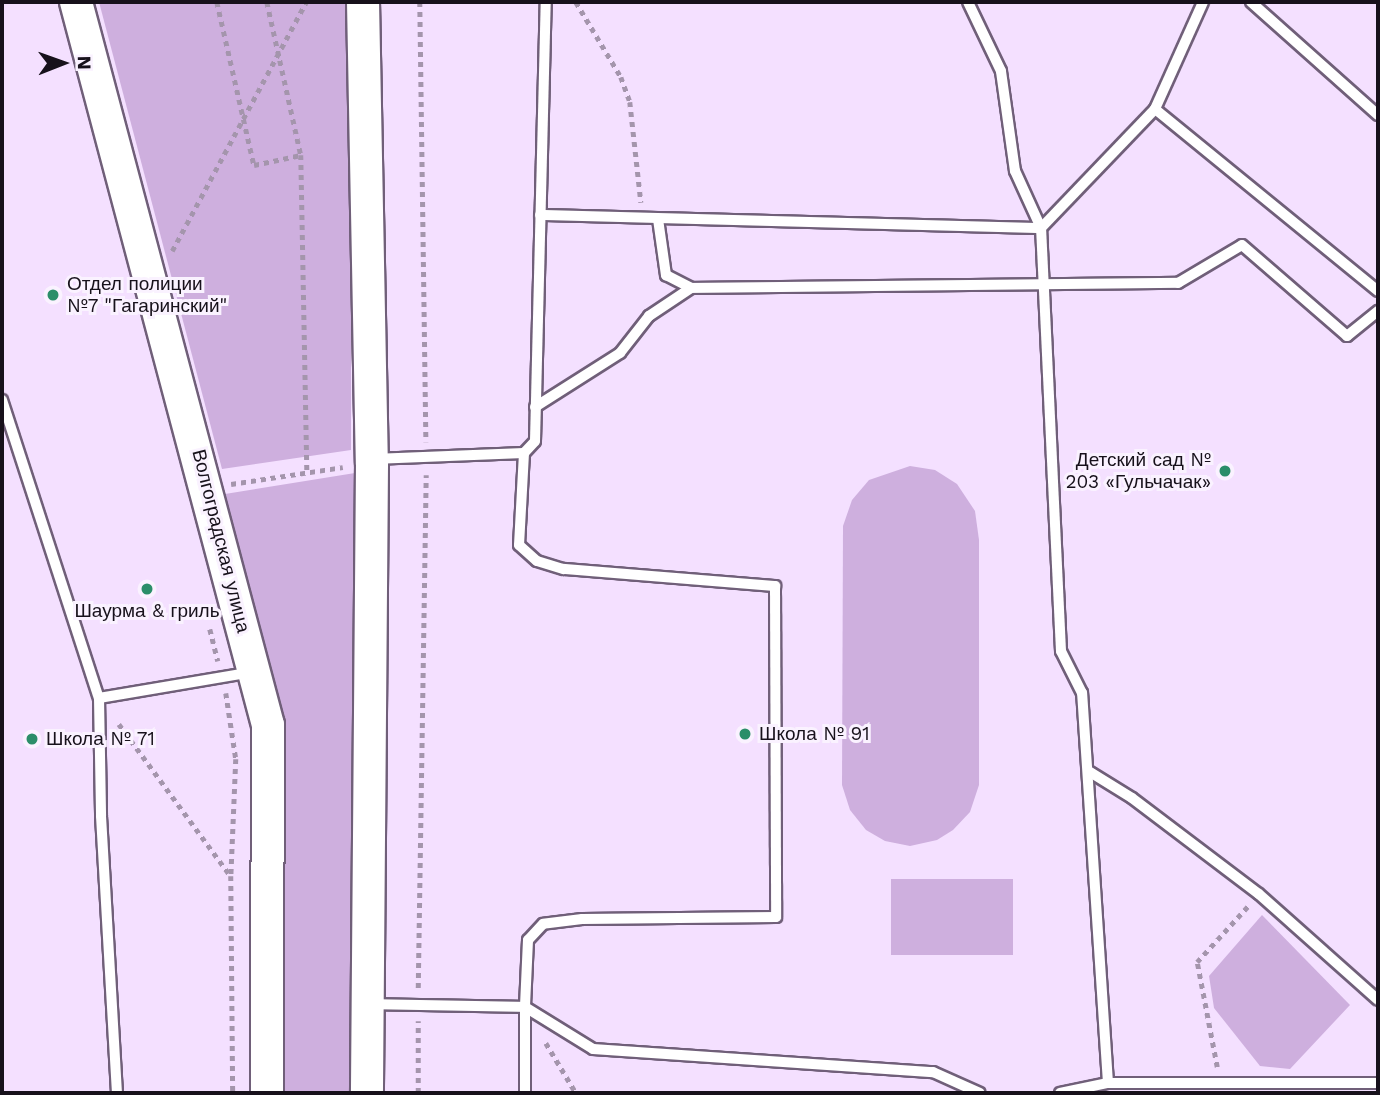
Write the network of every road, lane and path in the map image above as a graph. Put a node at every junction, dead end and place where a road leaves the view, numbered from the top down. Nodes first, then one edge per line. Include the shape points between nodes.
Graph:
1 (76, 2) edge
2 (216, 2) edge
3 (267, 2) edge
4 (306, 2) edge
5 (363, 2) edge
6 (420, 2) edge
7 (546, 2) edge
8 (576, 2) edge
9 (968, 2) edge
10 (1203, 2) edge
11 (1251, 2) edge
12 (278, 54) junction
13 (1155, 109) junction
14 (1378, 116) edge
15 (243, 118) junction
16 (301, 155) junction
17 (540, 215) junction
18 (653, 219) junction
19 (1041, 228) junction
20 (169, 257) dead end
21 (1044, 287) junction
22 (691, 288) junction
23 (1378, 291) edge
24 (1378, 311) edge
25 (2, 400) edge
26 (535, 407) junction
27 (524, 453) junction
28 (426, 455) junction
29 (371, 462) junction
30 (307, 471) junction
31 (209, 489) junction
32 (207, 618) dead end
33 (255, 671) junction
34 (223, 678) junction
35 (99, 698) junction
36 (1090, 772) junction
37 (231, 876) junction
38 (1259, 894) junction
39 (1378, 1000) edge
40 (367, 1004) junction
41 (418, 1005) junction
42 (525, 1007) junction
43 (1108, 1083) junction
44 (1378, 1083) edge
45 (1232, 1088) edge
46 (117, 1093) edge
47 (233, 1093) edge
48 (267, 1093) edge
49 (367, 1093) edge
50 (418, 1093) edge
51 (525, 1093) edge
52 (576, 1093) edge
53 (980, 1093) edge
54 (1060, 1093) edge

1 - 31 main road, Волгоградская улица
2 - 15 path
3 - 12 path
4 - 12 path
5 - 29 main road
6 - 28 path
7 - 17 lane
8 - 18 path via 621,77 630,102 641,204
9 - 19 lane via 1001,71 1015,171
10 - 13 lane
11 - 14 lane
12 - 15 path
12 - 16 path
13 - 19 lane
13 - 23 lane
15 - 16 path via 254,165
15 - 20 path
16 - 30 path
17 - 18 lane
17 - 26 lane
18 - 19 lane
18 - 22 lane via 666,275
19 - 21 lane
21 - 22 lane
21 - 24 lane via 1178,283 1242,245 1347,336
21 - 36 lane via 1061,652 1082,693
22 - 26 lane via 649,316 620,353
25 - 35 lane
26 - 27 lane via 535,441
27 - 28 lane
27 - 42 lane via 519,545 537,561 564,569 775,586 776,917 582,919 543,924 528,940
28 - 29 lane
28 - 41 path
29 - 30 path
29 - 40 main road
30 - 31 path
31 - 33 main road, Волгоградская улица
32 - 34 path
33 - 34 lane
33 - 48 main road, Волгоградская улица via 268,725
34 - 35 lane
34 - 37 path via 236,759
35 - 37 path
35 - 46 lane
36 - 38 lane via 1132,798
36 - 43 lane
37 - 47 path
38 - 39 lane
38 - 45 path via 1197,962 1217,1069
40 - 41 lane
40 - 49 main road
41 - 42 lane
41 - 50 path
42 - 51 lane
42 - 52 path
42 - 53 lane via 593,1049 933,1072
43 - 45 lane
43 - 54 lane
44 - 45 lane

